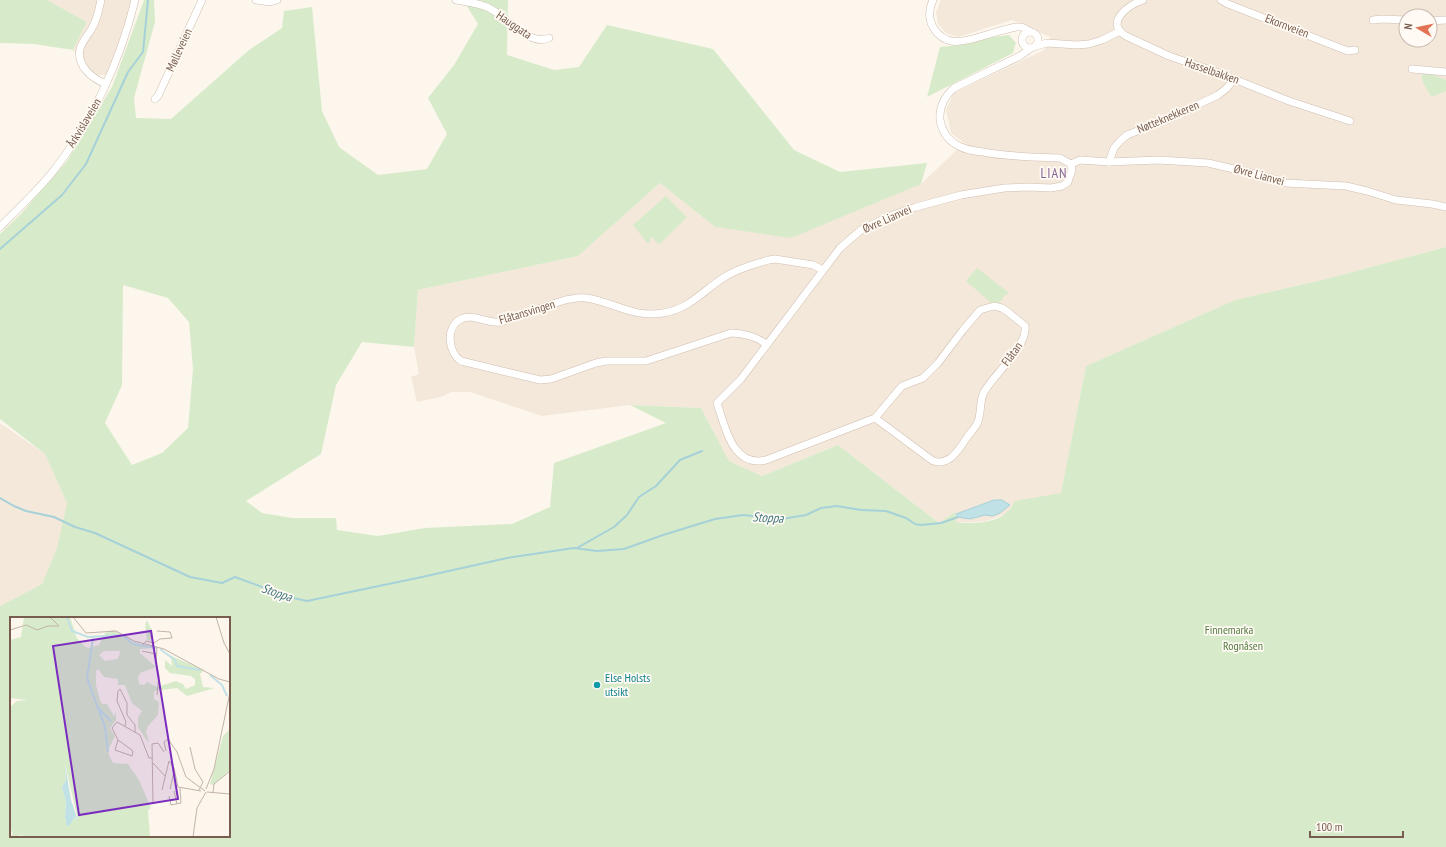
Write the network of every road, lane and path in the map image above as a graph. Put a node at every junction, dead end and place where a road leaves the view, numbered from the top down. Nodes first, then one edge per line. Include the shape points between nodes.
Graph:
1 (101, 0) edge
2 (135, 0) edge
3 (202, 0) edge
4 (256, 0) edge
5 (278, 0) edge
6 (456, 0) edge
7 (933, 0) edge
8 (1143, 0) edge
9 (1221, 0) edge
10 (1373, 20) dead end
11 (1398, 20) edge
12 (1010, 28) junction
13 (1120, 32) junction
14 (1034, 34) junction
15 (549, 38) dead end
16 (1022, 40) junction
17 (1047, 42) junction
18 (1034, 47) junction
19 (1355, 50) dead end
20 (1013, 59) junction
21 (1412, 69) dead end
22 (1446, 72) edge
23 (1234, 79) junction
24 (106, 84) junction
25 (155, 100) dead end
26 (1350, 121) dead end
27 (1109, 162) junction
28 (1071, 164) junction
29 (1446, 207) edge
30 (0, 227) edge
31 (823, 270) junction
32 (767, 345) junction
33 (717, 403) joint
34 (875, 418) junction

1 - 24 street via 99,12 81,46 80,56 88,73
2 - 24 street, Årkvislaveien via 126,34
3 - 25 street, Mølleveien
4 - 5 street
6 - 15 street, Hauggata via 476,3 490,9 536,40
7 - 12 street via 930,10 931,23 940,36 951,41 969,40
8 - 13 street via 1133,3 1119,16
9 - 19 street, Ekornveien via 1340,48
10 - 11 street
12 - 14 street via 1019,27
12 - 16 street via 1017,32
13 - 17 street via 1089,44
13 - 23 street, Hasselbakken via 1162,54
14 - 16 street via 1026,33
14 - 17 street
14 - 18 street via 1038,41
16 - 18 street via 1026,47
16 - 20 street
17 - 18 street
18 - 20 street
20 - 28 street, Øvre Lianvei via 961,83 949,93 940,112 943,131 956,144 971,150 1008,156 1060,158
21 - 22 street
23 - 26 street, Hasselbakken
23 - 27 street, Nøtteknekkeren via 1218,95 1127,135 1114,148
24 - 30 street, Årkvislaveien via 84,126 58,165
27 - 28 street, Øvre Lianvei via 1080,160
27 - 29 street, Øvre Lianvei via 1158,160 1208,163 1286,183 1346,186 1396,200
28 - 31 street, Øvre Lianvei via 1070,177 1067,184 1062,186 991,189 949,197 883,219 852,237
31 - 32 street, Øvre Lianvei
31 - 32 street, Flåtansvingen via 813,265 769,260 727,276 693,302 674,311 637,313 596,300 575,298 499,322 465,317 452,326 450,334 452,349 462,360 540,380 551,380 606,361 651,360 731,333 749,336
32 - 33 street, Øvre Lianvei via 738,383
33 - 34 street, Flåtan via 732,445 743,457 752,461 766,460
34 - 34 street, Flåtan via 933,461 950,459 977,425 984,391 1022,341 1025,326 1002,308 994,306 980,310 938,363 923,378 902,386

